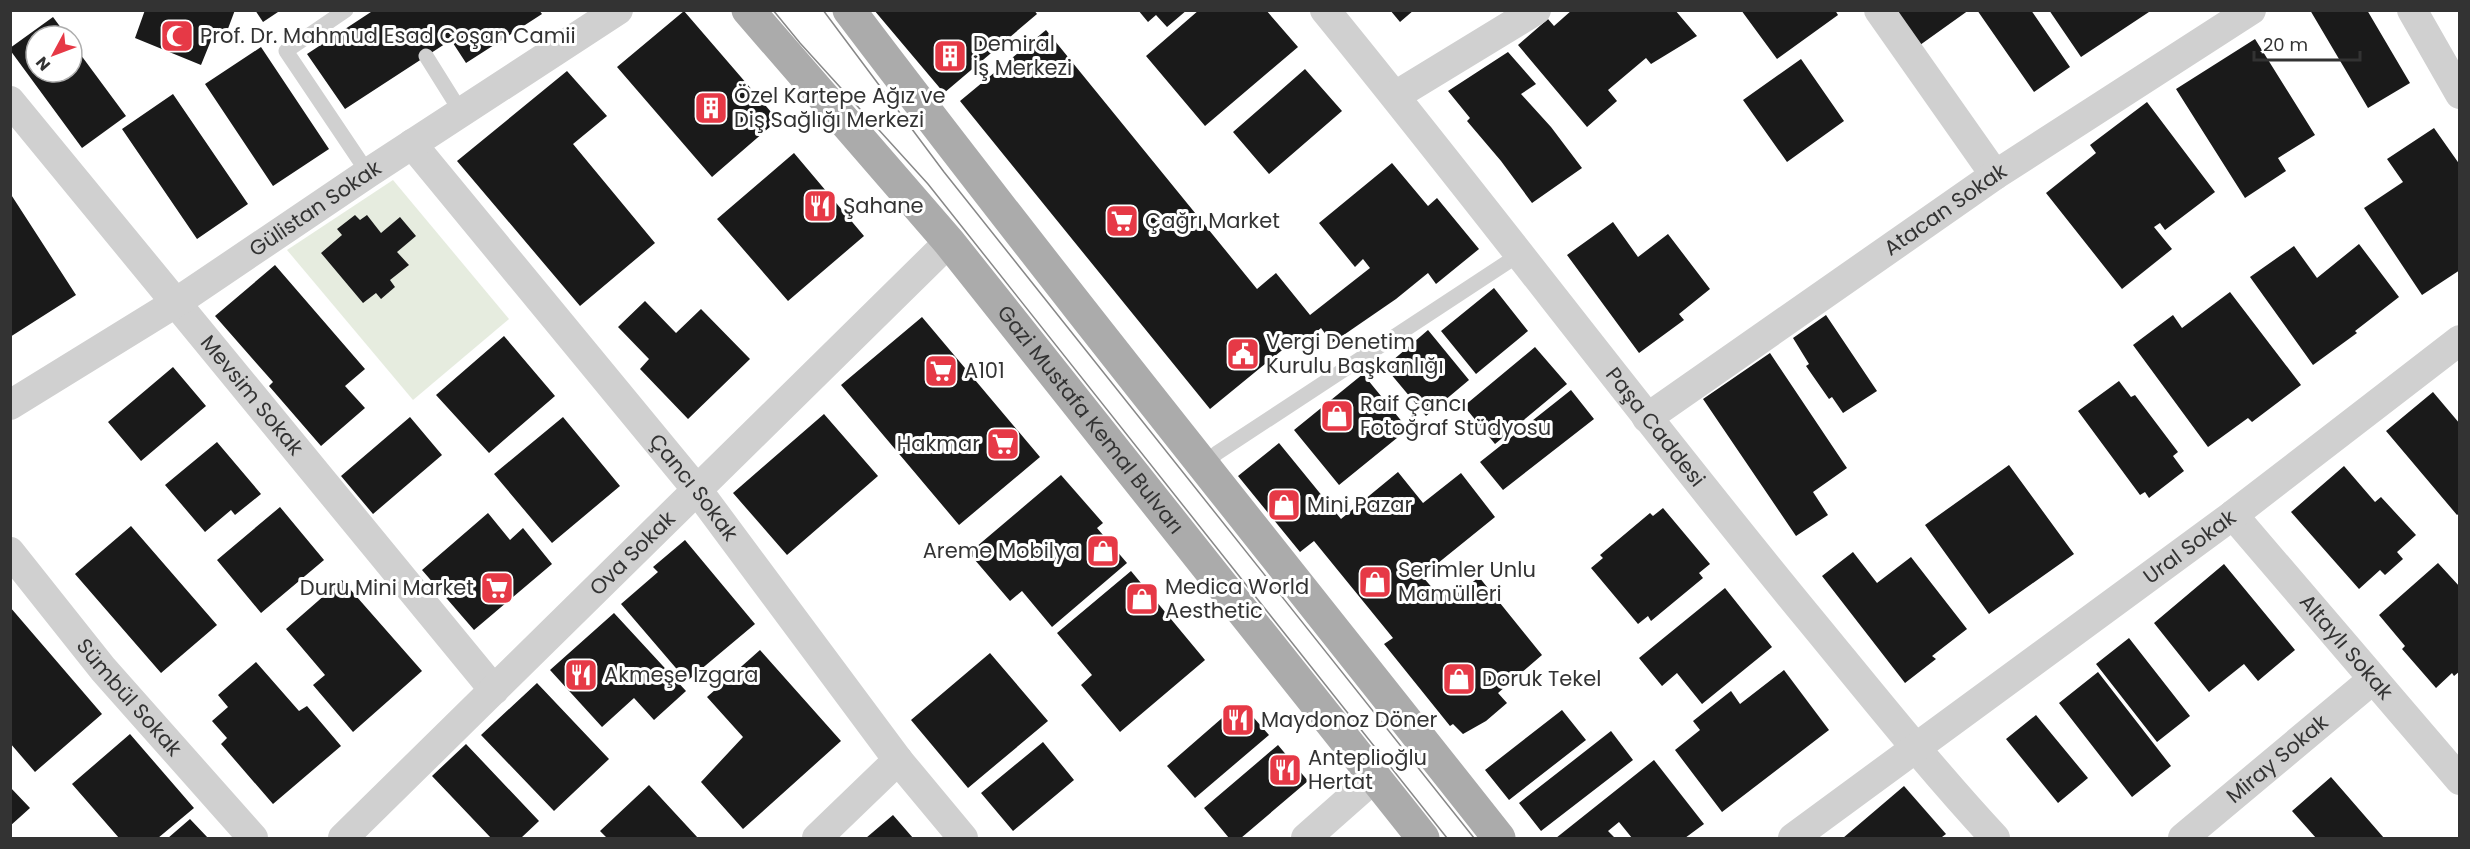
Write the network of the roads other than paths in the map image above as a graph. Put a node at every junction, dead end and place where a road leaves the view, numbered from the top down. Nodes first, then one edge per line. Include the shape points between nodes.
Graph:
1 (346, 10) edge
2 (748, 10) edge
3 (849, 10) edge
4 (1325, 10) edge
5 (1536, 10) edge
6 (1879, 10) edge
7 (2251, 10) edge
8 (2412, 10) edge
9 (617, 11) edge
10 (426, 56) dead end
11 (2460, 94) edge
12 (1395, 96) junction
13 (10, 101) edge
14 (461, 112) junction
15 (412, 144) junction
16 (368, 173) junction
17 (1995, 175) junction
18 (949, 242) junction
19 (1520, 254) junction
20 (177, 302) junction
21 (2460, 340) edge
22 (10, 405) edge
23 (1647, 418) junction
24 (1205, 465) junction
25 (698, 491) junction
26 (2233, 515) junction
27 (10, 552) edge
28 (2372, 680) junction
29 (494, 690) junction
30 (1917, 749) junction
31 (898, 760) junction
32 (1375, 777) junction
33 (2460, 780) edge
34 (253, 838) edge
35 (343, 838) edge
36 (817, 838) edge
37 (963, 838) edge
38 (1306, 838) edge
39 (1423, 838) edge
40 (1499, 838) edge
41 (1793, 838) edge
42 (1995, 838) edge
43 (2183, 838) edge

1 - 16 lane via 286,51
2 - 18 main road, Gazi Mustafa Kemal Bulvarı
3 - 24 main road via 992,199
4 - 12 street, Paşa Caddesi
5 - 12 street
6 - 17 street
7 - 17 street, Atacan Sokak
8 - 11 street
9 - 14 street, Gülistan Sokak
10 - 14 lane
12 - 19 street, Paşa Caddesi
13 - 20 street, Mevsim Sokak
14 - 15 street, Gülistan Sokak
15 - 16 street, Gülistan Sokak
15 - 25 street, Çancı Sokak
16 - 20 street, Gülistan Sokak
17 - 23 street, Atacan Sokak
18 - 25 street, Ova Sokak
18 - 32 main road, Gazi Mustafa Kemal Bulvarı
19 - 23 street, Paşa Caddesi
19 - 24 lane via 1217,453
20 - 22 street, Gülistan Sokak
20 - 29 street, Mevsim Sokak
21 - 26 street, Ural Sokak
23 - 30 street, Paşa Caddesi
24 - 40 main road
25 - 29 street, Ova Sokak
25 - 31 street, Çancı Sokak
26 - 28 street, Altaylı Sokak
26 - 30 street, Ural Sokak
27 - 34 street, Sümbül Sokak via 103,669
28 - 33 street, Altaylı Sokak
28 - 43 street, Miray Sokak
29 - 35 street, Ova Sokak
30 - 41 street, Ural Sokak
30 - 42 street, Paşa Caddesi
31 - 36 street
31 - 37 street, Çancı Sokak
32 - 38 street
32 - 39 main road, Gazi Mustafa Kemal Bulvarı

